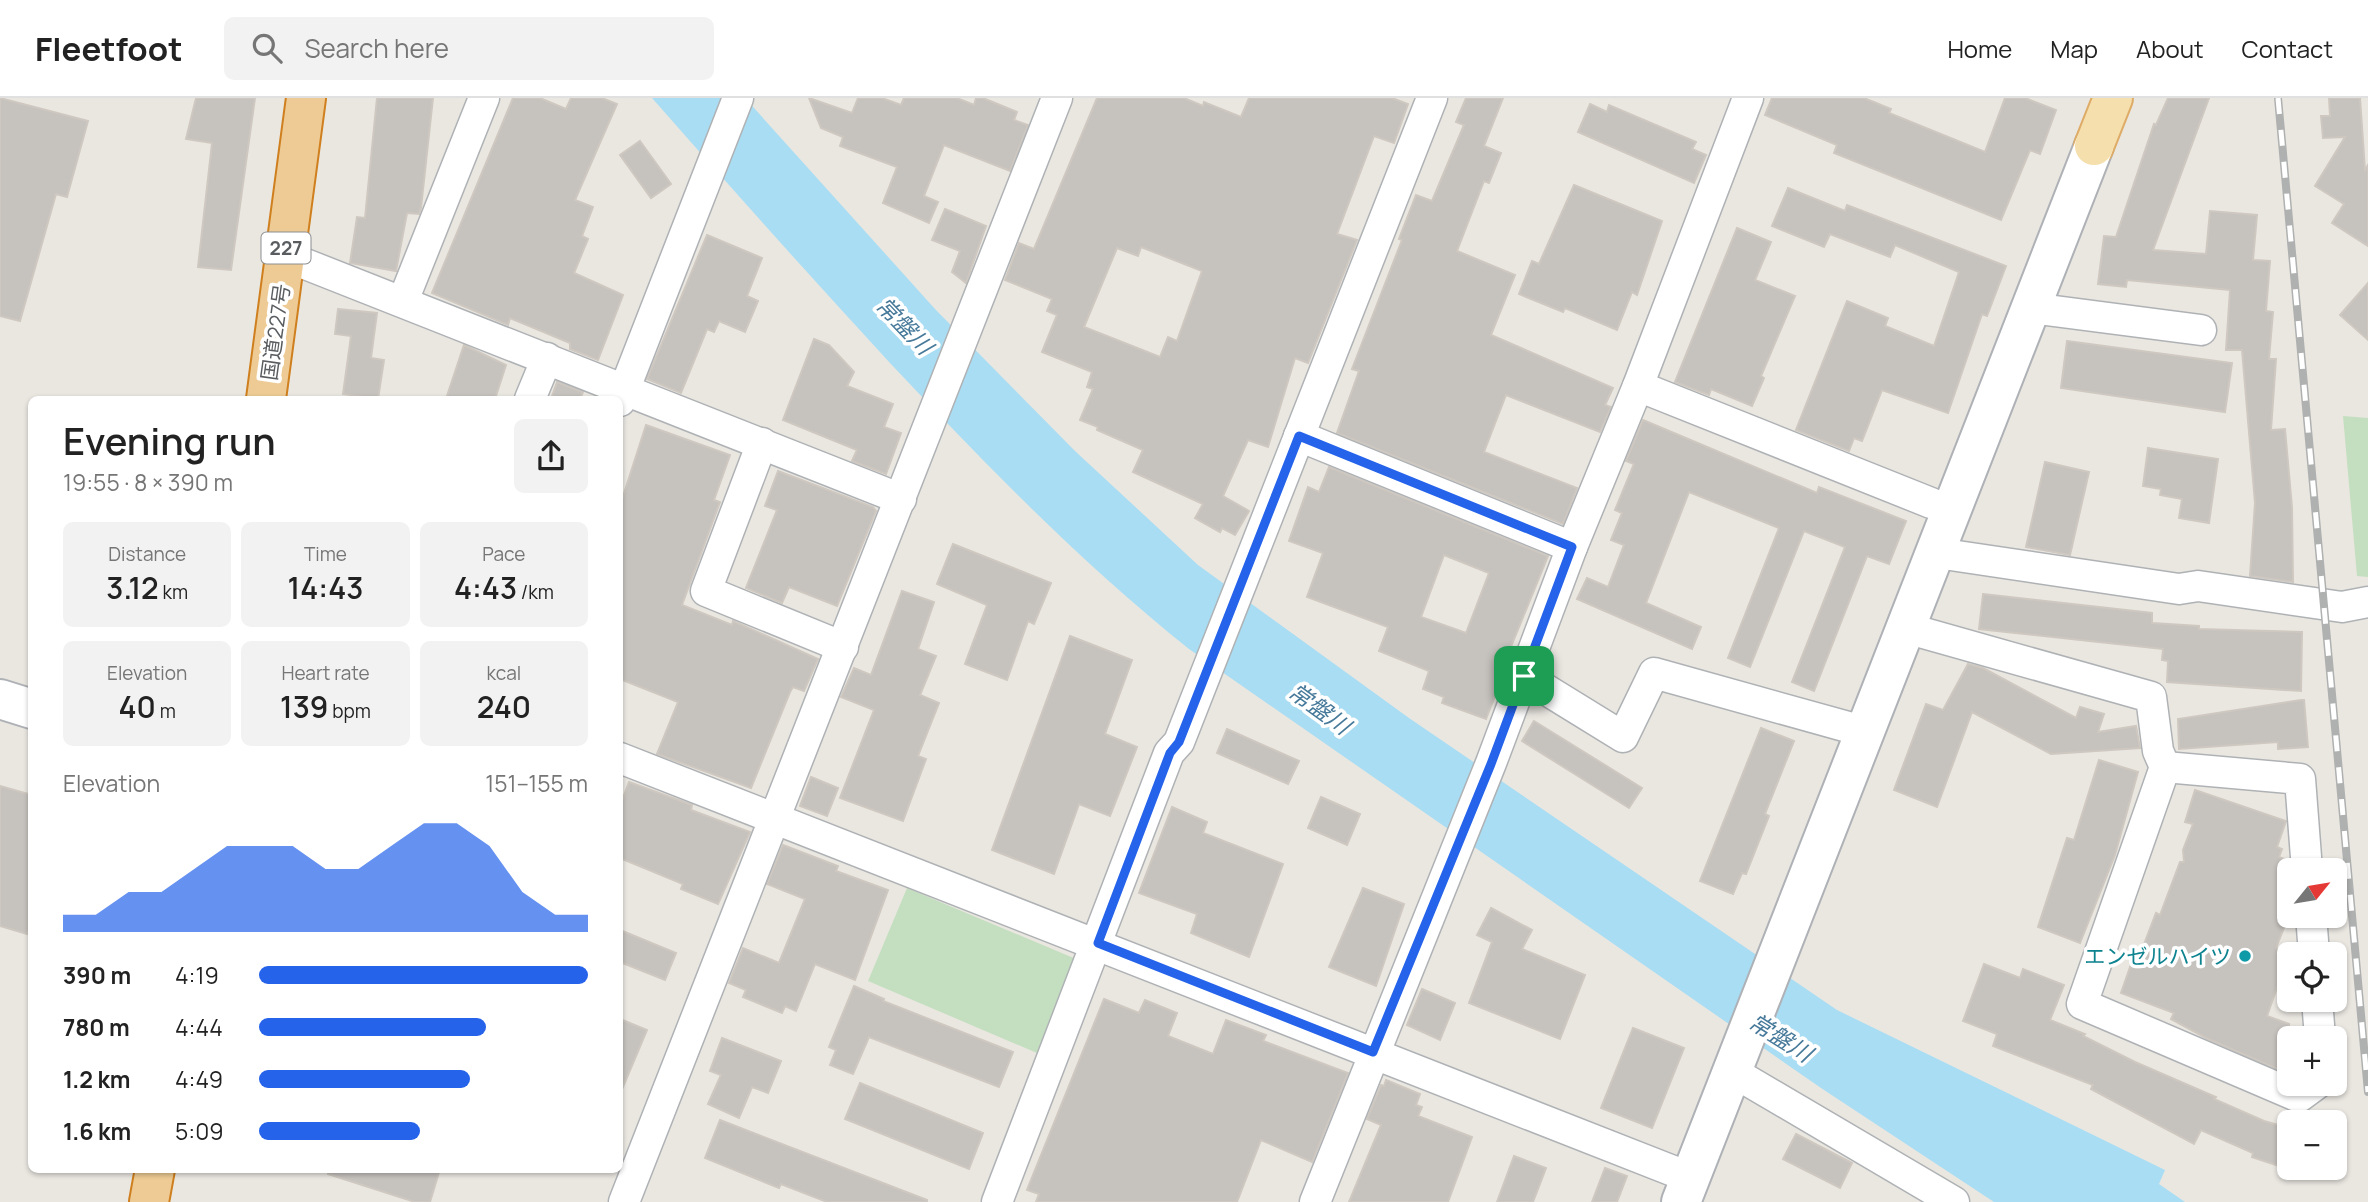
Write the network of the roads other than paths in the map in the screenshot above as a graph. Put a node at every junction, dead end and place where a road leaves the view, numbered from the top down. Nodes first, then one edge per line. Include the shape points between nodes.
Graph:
1 (306, 98) edge
2 (484, 98) edge
3 (738, 98) edge
4 (1057, 98) edge
5 (1432, 98) edge
6 (1748, 98) edge
7 (2113, 98) edge
8 (2094, 146) joint
9 (285, 256) junction
10 (403, 301) junction
11 (2032, 308) junction
12 (2201, 330) dead end
13 (547, 358) junction
14 (1638, 386) junction
15 (622, 395) edge
16 (266, 396) edge
17 (531, 396) edge
18 (1299, 436) junction
19 (762, 443) junction
20 (901, 499) junction
21 (1931, 503) dead end
22 (1572, 547) junction
23 (1937, 553) junction
24 (2368, 602) edge
25 (1906, 628) junction
26 (843, 647) junction
27 (1524, 676) junction
28 (0, 699) edge
29 (28, 708) edge
30 (1866, 732) junction
31 (623, 759) edge
32 (2165, 767) junction
33 (774, 821) junction
34 (2306, 858) edge
35 (1098, 943) junction
36 (1373, 1052) junction
37 (1738, 1059) junction
38 (2277, 1088) edge
39 (154, 1173) edge
40 (1686, 1190) edge
41 (149, 1202) edge
42 (624, 1202) edge
43 (997, 1202) edge
44 (1315, 1202) edge
45 (1954, 1202) edge

1 - 9 highway, 国道227号 / 227
2 - 10 street
3 - 15 street
4 - 20 street
5 - 18 street
6 - 14 street
7 - 8 main road
8 - 11 street
9 - 10 street
9 - 16 highway, 国道227号 / 227
10 - 13 street
11 - 12 street
11 - 23 street
13 - 15 street
13 - 17 street
14 - 21 street
14 - 22 street
15 - 19 street
18 - 22 street
18 - 35 street
19 - 20 street
19 - 26 street via 706,591
20 - 26 street
22 - 27 street
23 - 24 street via 2179,589 2198,586 2342,607
23 - 25 street
25 - 30 street
25 - 32 street via 2151,697 2158,751
26 - 33 street
27 - 30 street via 1623,737 1654,673
27 - 36 street
28 - 29 street
30 - 37 street
31 - 33 street
32 - 34 street via 2300,779
32 - 38 street via 2082,1004
33 - 35 street
33 - 42 street
35 - 36 street
35 - 43 street
36 - 40 street
36 - 44 street
37 - 40 street
37 - 45 street
39 - 41 highway

